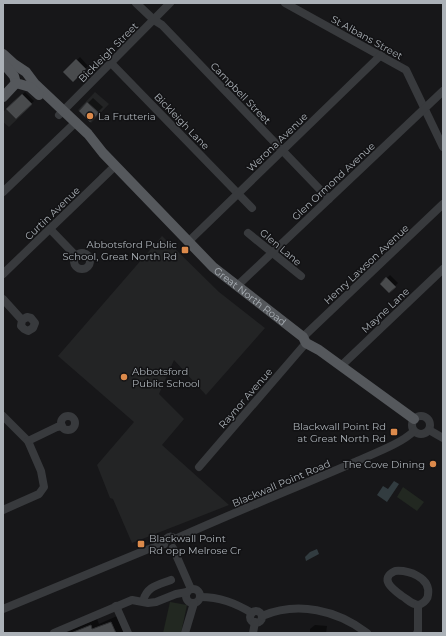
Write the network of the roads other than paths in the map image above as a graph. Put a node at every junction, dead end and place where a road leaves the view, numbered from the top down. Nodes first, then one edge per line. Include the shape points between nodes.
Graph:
1 (136, 3) edge
2 (170, 3) edge
3 (285, 3) edge
4 (154, 20) junction
5 (3, 54) edge
6 (380, 56) junction
7 (3, 63) edge
8 (111, 63) junction
9 (21, 78) junction
10 (443, 91) edge
11 (3, 97) edge
12 (425, 109) junction
13 (62, 113) junction
14 (73, 124) junction
15 (443, 147) edge
16 (283, 150) junction
17 (115, 166) junction
18 (3, 192) edge
19 (238, 194) junction
20 (329, 199) junction
21 (443, 204) edge
22 (252, 208) dead end
23 (50, 229) junction
24 (248, 233) dead end
25 (188, 242) junction
26 (272, 253) junction
27 (76, 256) dead end
28 (443, 269) edge
29 (3, 274) edge
30 (300, 276) dead end
31 (237, 286) junction
32 (3, 299) edge
33 (22, 320) dead end
34 (305, 340) junction
35 (341, 366) junction
36 (3, 416) edge
37 (414, 419) junction
38 (62, 426) dead end
39 (429, 430) junction
40 (414, 432) junction
41 (443, 438) edge
42 (28, 441) junction
43 (198, 467) dead end
44 (3, 510) edge
45 (175, 539) junction
46 (164, 544) junction
47 (173, 548) junction
48 (171, 580) dead end
49 (189, 590) junction
50 (200, 597) junction
51 (143, 601) junction
52 (194, 603) junction
53 (418, 605) junction
54 (116, 606) junction
55 (3, 609) edge
56 (252, 612) junction
57 (262, 616) junction
58 (255, 622) junction
59 (54, 633) edge
60 (128, 633) edge
61 (185, 633) edge
62 (253, 633) edge
63 (367, 633) edge
64 (417, 633) edge

1 - 4 street, Campbell Street
2 - 4 street, Bickleigh Street
3 - 6 street, St Albans Street
4 - 8 street, Bickleigh Street
4 - 16 street, Campbell Street via 162,25
5 - 9 main road, Great North Road
6 - 12 street, St Albans Street via 406,70
6 - 16 street, Werona Avenue
7 - 9 main road, Great North Road
8 - 13 street, Bickleigh Street
8 - 19 street, Bickleigh Lane
9 - 11 main road
9 - 13 main road, Great North Road
10 - 12 street, Glen Ormond Avenue
12 - 15 street, St Albans Street
12 - 20 street, Glen Ormond Avenue
13 - 14 main road, Great North Road
14 - 17 main road, Great North Road
14 - 18 street
16 - 19 street, Werona Avenue
16 - 20 street, Campbell Street
17 - 23 street, Curtin Avenue
17 - 25 main road, Great North Road
19 - 22 street, Bickleigh Lane
19 - 25 street, Werona Avenue
20 - 26 street, Glen Ormond Avenue
21 - 34 street, Henry Lawson Avenue
23 - 27 street
23 - 29 street, Curtin Avenue
24 - 26 street, Glen Lane
25 - 31 main road, Great North Road
26 - 30 street, Glen Lane
26 - 31 street, Glen Ormond Avenue
28 - 35 street, Mayne Lane
31 - 34 main road, Great North Road
32 - 33 street
34 - 35 main road, Great North Road
34 - 43 street, Raynor Avenue
35 - 37 main road, Great North Road
36 - 42 street
37 - 39 street via 426,417 430,423
37 - 40 street
38 - 42 street
39 - 40 street via 422,434
39 - 41 street
40 - 45 street, Blackwall Point Road via 381,450 294,489
42 - 44 street via 41,471 44,487 39,494
45 - 46 street via 169,536
45 - 47 street via 176,544
46 - 47 street via 168,548
46 - 55 street
47 - 49 street
48 - 51 street via 148,589
49 - 50 street via 198,590
49 - 51 street via 156,602
49 - 52 street via 186,599
50 - 52 street
50 - 56 street via 222,599
51 - 54 street via 132,600
52 - 61 street
53 - 53 street via 390,587 387,580 391,573 404,571 423,580 427,586 428,597
53 - 64 street
54 - 59 street
54 - 60 street
56 - 57 street via 259,611
56 - 58 street via 250,618
57 - 58 street via 260,621
57 - 63 street via 280,610 309,609 333,613
58 - 62 street

